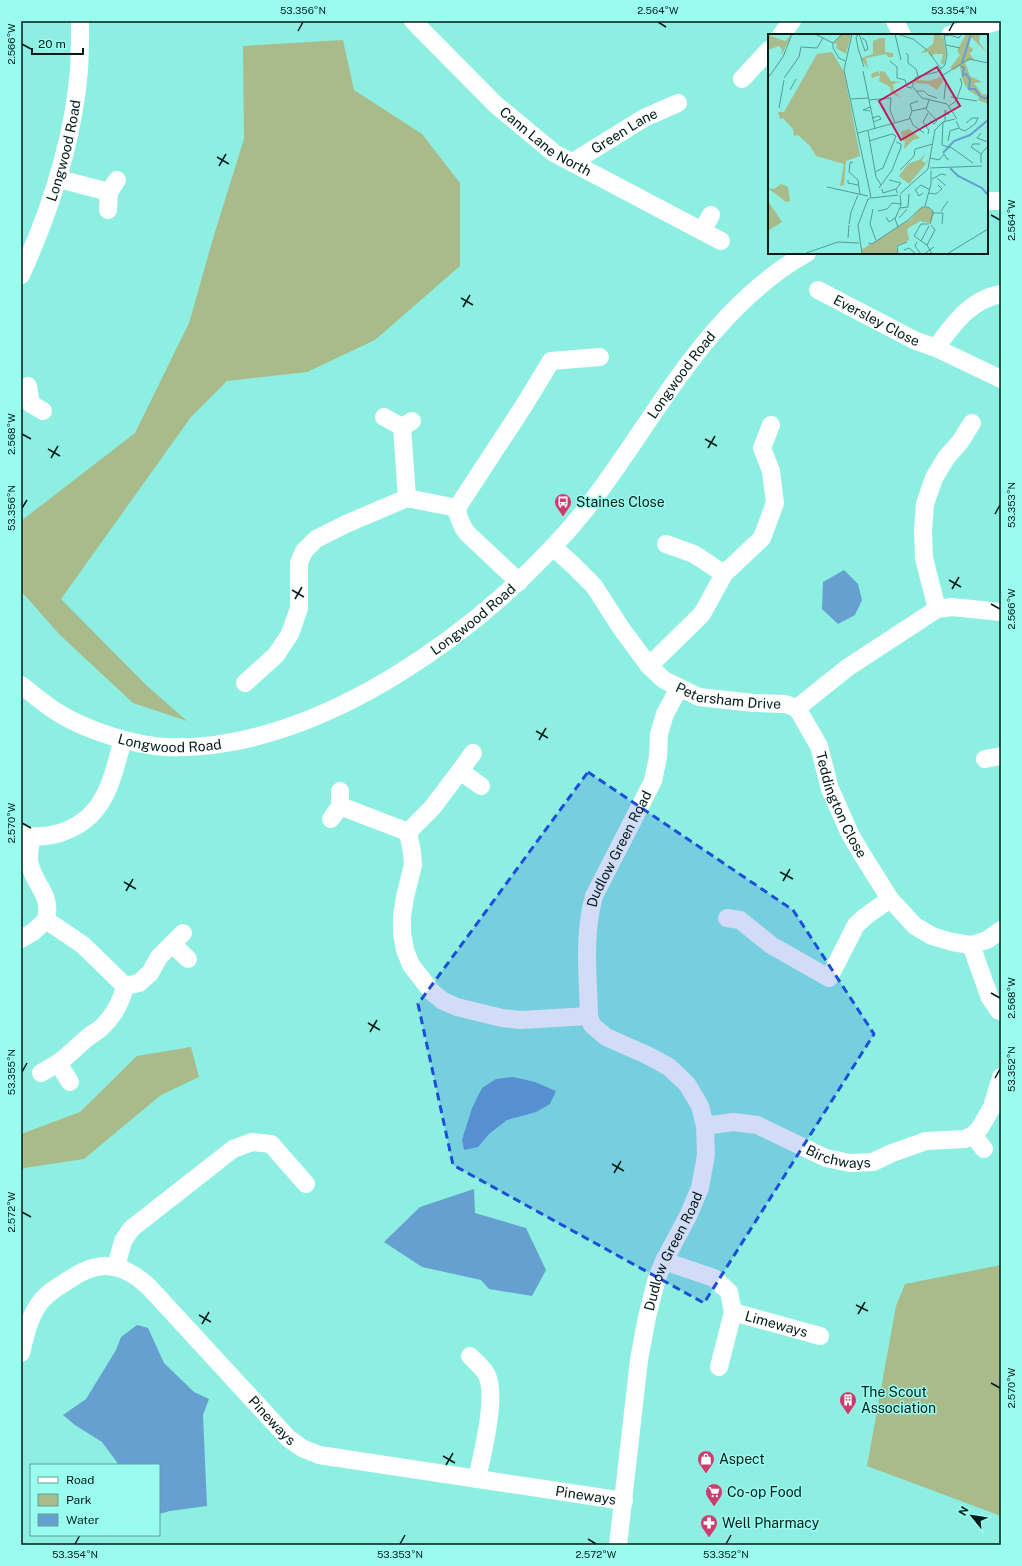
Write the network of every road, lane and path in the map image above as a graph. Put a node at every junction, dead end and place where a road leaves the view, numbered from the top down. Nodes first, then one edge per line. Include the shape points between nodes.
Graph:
1 (80, 21) edge
2 (413, 21) edge
3 (792, 21) edge
4 (895, 21) edge
5 (998, 21) edge
6 (782, 34) edge
7 (902, 34) edge
8 (953, 34) edge
9 (768, 51) edge
10 (742, 79) dead end
11 (678, 103) dead end
12 (573, 162) junction
13 (59, 179) junction
14 (111, 194) dead end
15 (988, 201) edge
16 (1001, 202) edge
17 (711, 215) dead end
18 (702, 231) junction
19 (721, 241) dead end
20 (805, 254) edge
21 (21, 274) edge
22 (818, 290) dead end
23 (1001, 294) edge
24 (936, 348) junction
25 (600, 357) dead end
26 (1001, 379) edge
27 (28, 386) dead end
28 (32, 408) edge
29 (384, 417) dead end
30 (972, 423) dead end
31 (771, 425) dead end
32 (407, 498) junction
33 (456, 508) junction
34 (666, 544) dead end
35 (553, 547) junction
36 (724, 574) junction
37 (519, 582) junction
38 (937, 609) junction
39 (1001, 612) edge
40 (650, 666) junction
41 (245, 684) dead end
42 (21, 685) edge
43 (679, 688) junction
44 (797, 708) junction
45 (123, 740) junction
46 (473, 753) dead end
47 (460, 771) junction
48 (481, 786) dead end
49 (337, 805) dead end
50 (408, 832) junction
51 (26, 835) edge
52 (890, 899) junction
53 (725, 918) dead end
54 (46, 920) junction
55 (1001, 930) edge
56 (25, 934) edge
57 (971, 944) junction
58 (188, 959) dead end
59 (125, 986) junction
60 (999, 1011) dead end
61 (589, 1016) junction
62 (58, 1063) junction
63 (41, 1073) dead end
64 (1001, 1077) edge
65 (70, 1082) dead end
66 (705, 1126) junction
67 (306, 1184) dead end
68 (664, 1261) junction
69 (116, 1267) junction
70 (733, 1312) junction
71 (820, 1336) dead end
72 (21, 1353) edge
73 (470, 1356) dead end
74 (719, 1367) dead end
75 (477, 1479) junction
76 (624, 1501) junction
77 (618, 1545) edge

1 - 13 street, Longwood Road via 79,69 74,110
2 - 12 street, Cann Lane North via 495,104 554,153
3 - 6 street
4 - 7 street
5 - 8 street
9 - 10 street
11 - 12 street, Green Lane via 644,118
12 - 18 street, Cann Lane North
13 - 14 street
13 - 21 street, Longwood Road
15 - 16 street
17 - 18 street
18 - 19 street, Cann Lane North
20 - 35 street, Longwood Road via 774,274 730,314 692,359 590,503
22 - 24 street, Eversley Close via 914,340
23 - 24 street, Eversley Close via 979,302 965,312
24 - 26 street, Eversley Close
25 - 33 street via 551,361
27 - 28 street
29 - 32 street via 407,424
30 - 38 street via 934,478 925,504 924,558
31 - 36 street via 762,448 771,471 775,504 762,538
32 - 33 street
32 - 41 street via 316,539 304,551 299,563 299,608 290,634 276,655
33 - 37 street via 467,533
34 - 36 street via 694,554
35 - 37 street, Longwood Road
35 - 40 street, Petersham Drive via 594,586
36 - 40 street via 702,614
37 - 45 street, Longwood Road via 436,650 341,705 286,728 234,742 196,747 164,747
38 - 39 street, Petersham Drive via 952,607
38 - 44 street, Petersham Drive via 847,668
40 - 43 street, Petersham Drive via 664,680
42 - 45 street, Longwood Road via 57,713 90,729
43 - 44 street, Petersham Drive via 700,697 786,704
43 - 61 street, Dudlow Green Road via 665,714 659,734 653,781 594,896 589,914
44 - 52 street, Teddington Close via 820,746 830,789 850,834
45 - 51 street via 108,789 99,806 84,820 66,831 49,836
46 - 47 street
47 - 48 street
47 - 50 street via 432,808
49 - 50 street
50 - 61 street via 413,865 403,910 402,933 411,965 432,992 457,1007 502,1018 521,1020
51 - 54 street via 29,863 45,894 48,909
52 - 53 street via 856,925 833,982 771,946 740,920
52 - 57 street, Teddington Close via 915,926 932,936
54 - 56 street
54 - 59 street via 83,945
55 - 57 street, Teddington Close via 987,940
57 - 60 street via 990,998
58 - 59 street via 178,938 139,983
59 - 62 street via 114,1014
61 - 66 street, Dudlow Green Road via 592,1025 606,1037 669,1067 687,1084 700,1106
62 - 63 street
62 - 65 street
64 - 66 street, Birchways via 992,1107 980,1128 979,1142 965,1139 926,1141 873,1162 850,1163 826,1158 757,1125 733,1122
66 - 68 street, Dudlow Green Road via 706,1155 700,1188
67 - 69 street via 271,1144 252,1142 233,1149 131,1229 123,1241
68 - 70 street, Limeways via 714,1278 730,1292
68 - 76 street, Dudlow Green Road via 647,1317 639,1360
69 - 72 street, Pineways via 97,1266 81,1271 49,1293 38,1305 30,1321
69 - 75 street, Pineways via 133,1274 149,1287 288,1438 302,1448 319,1455
70 - 71 street, Limeways
70 - 74 street, Limeways
73 - 75 street via 486,1372 491,1384 491,1402
75 - 76 street, Pineways
76 - 77 street, Dudlow Green Road

